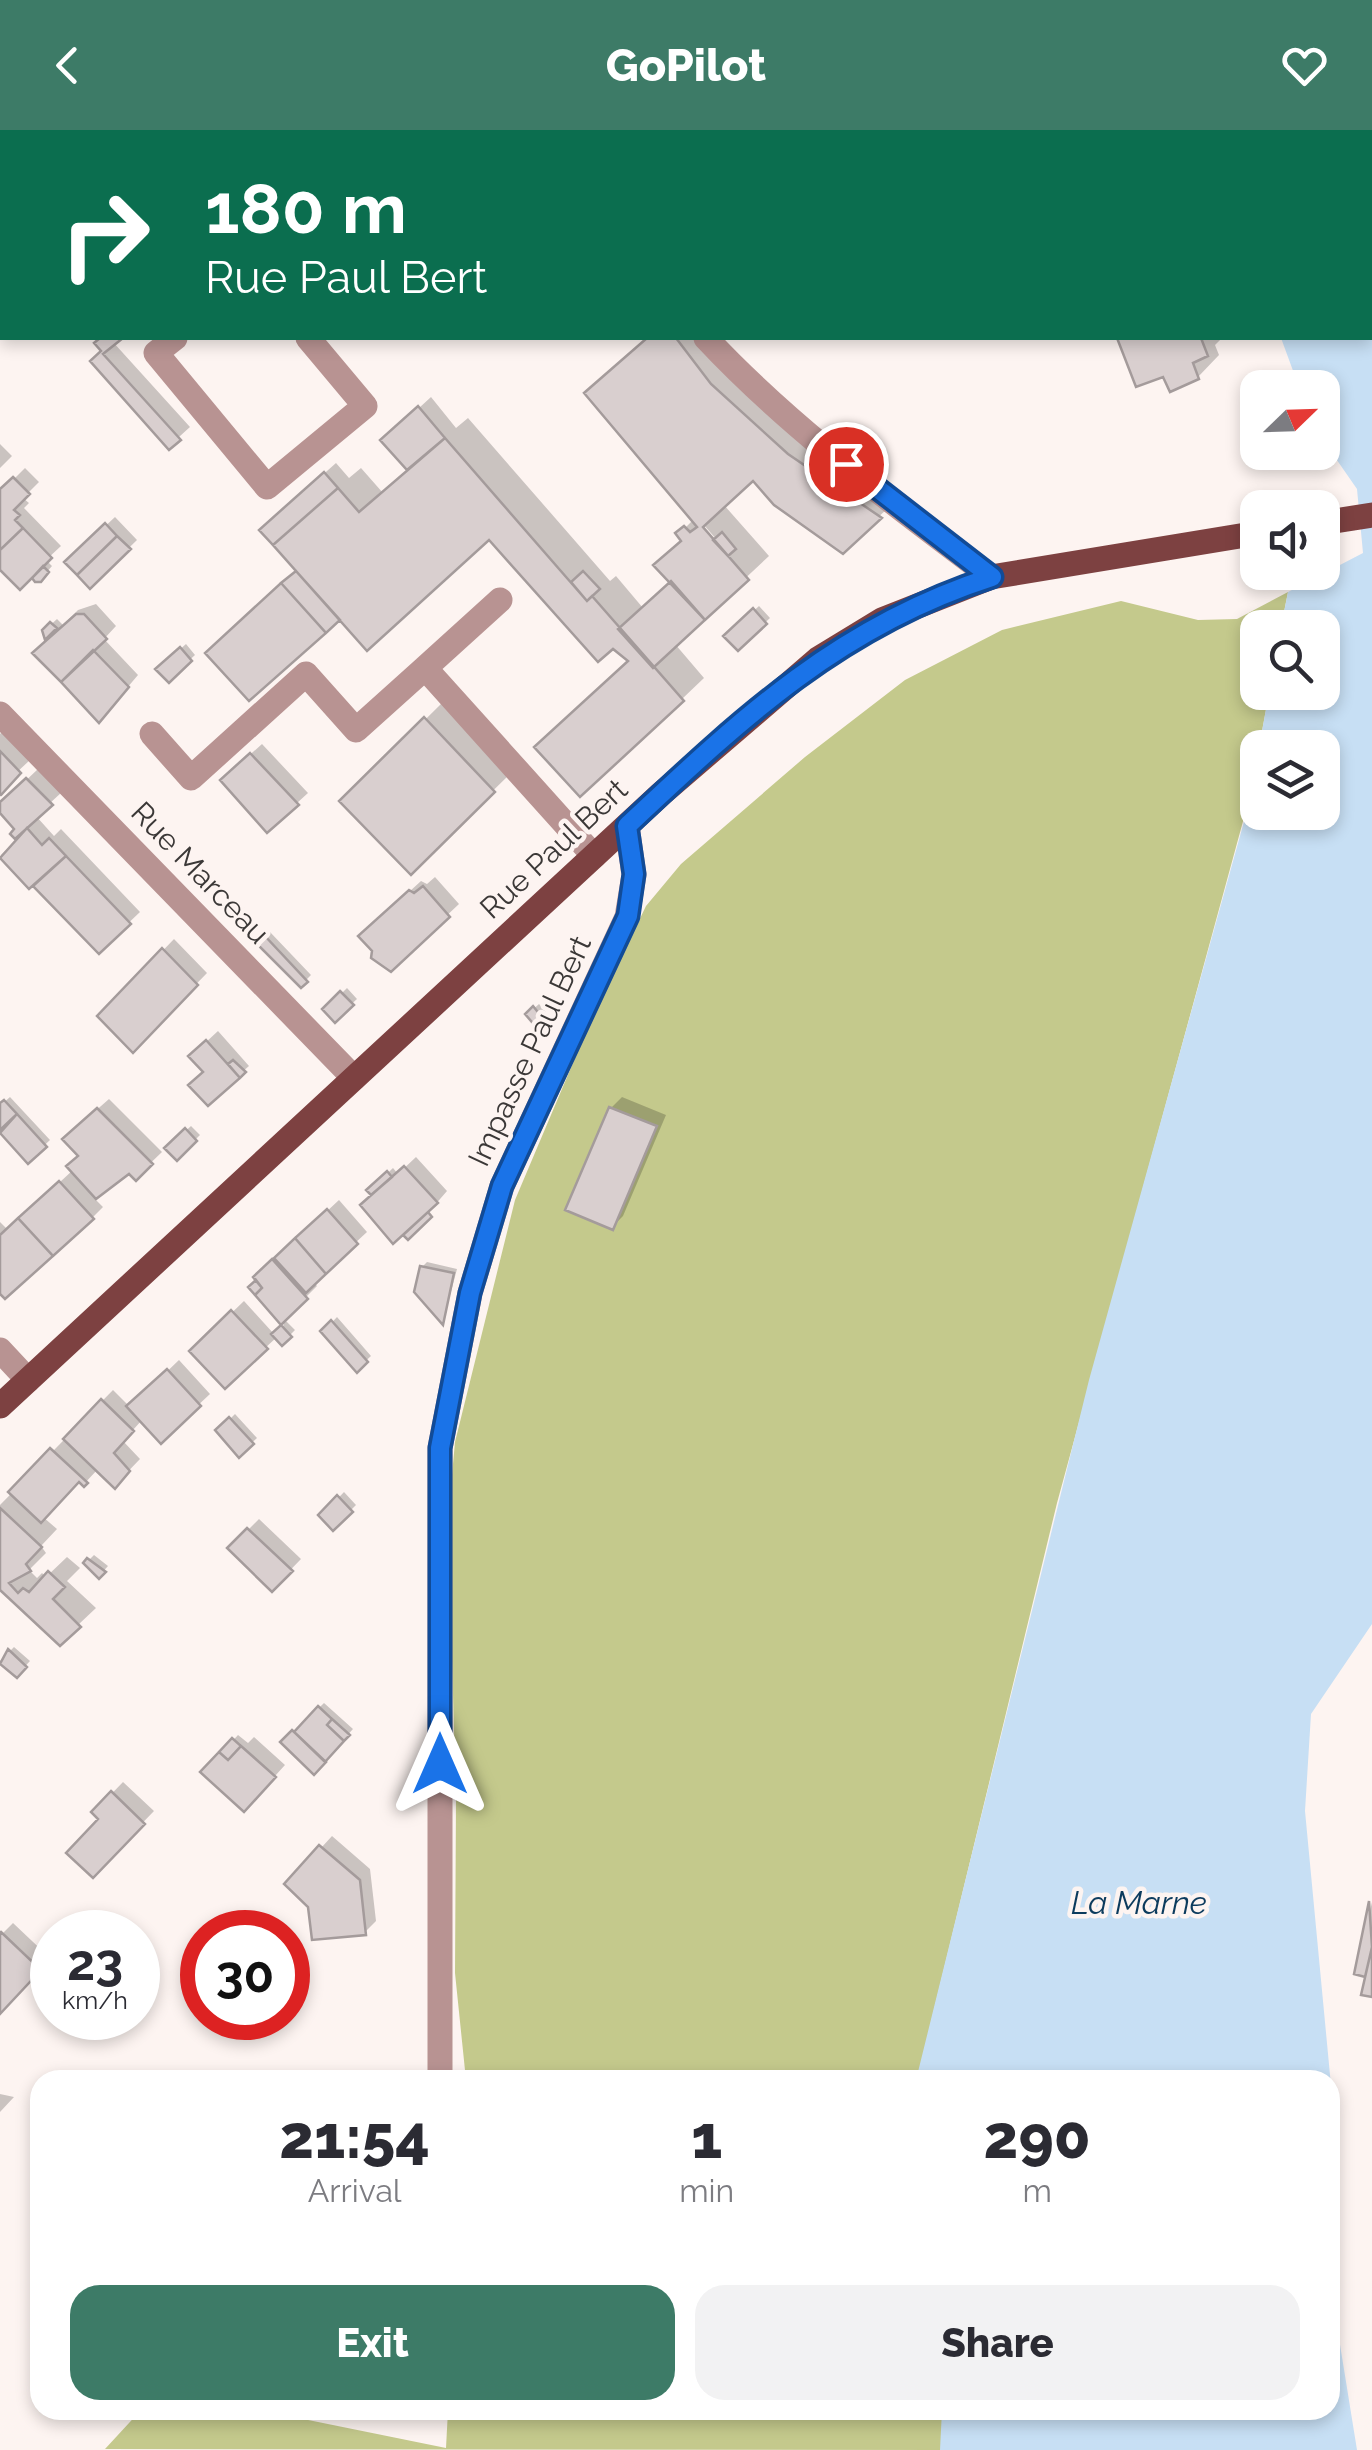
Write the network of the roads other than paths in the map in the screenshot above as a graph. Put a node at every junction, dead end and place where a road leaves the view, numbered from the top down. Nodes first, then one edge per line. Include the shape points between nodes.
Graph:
1 (173, 340) edge
2 (310, 340) edge
3 (708, 340) edge
4 (1366, 516) edge
5 (1340, 520) edge
6 (1240, 536) edge
7 (992, 577) junction
8 (500, 600) dead end
9 (425, 668) junction
10 (0, 714) edge
11 (152, 734) dead end
12 (627, 826) junction
13 (594, 856) junction
14 (354, 1078) junction
15 (0, 1350) edge
16 (28, 1380) junction
17 (0, 1406) edge
18 (440, 2070) edge

1 - 2 street via 156,353 267,488 364,406
3 - 7 street via 805,432
4 - 5 main road
6 - 7 main road, Rue Paul Bert
7 - 12 main road, Rue Paul Bert via 882,620 818,660
8 - 9 street
9 - 11 street via 356,730 306,674 190,778
9 - 13 street
10 - 14 street, Rue Marceau
12 - 13 main road, Rue Paul Bert
12 - 18 street, Impasse Paul Bert via 634,874 628,916 502,1186 470,1293 440,1448
13 - 14 main road, Rue Paul Bert
14 - 16 main road, Rue Paul Bert
15 - 16 street
16 - 17 main road, Rue Paul Bert

